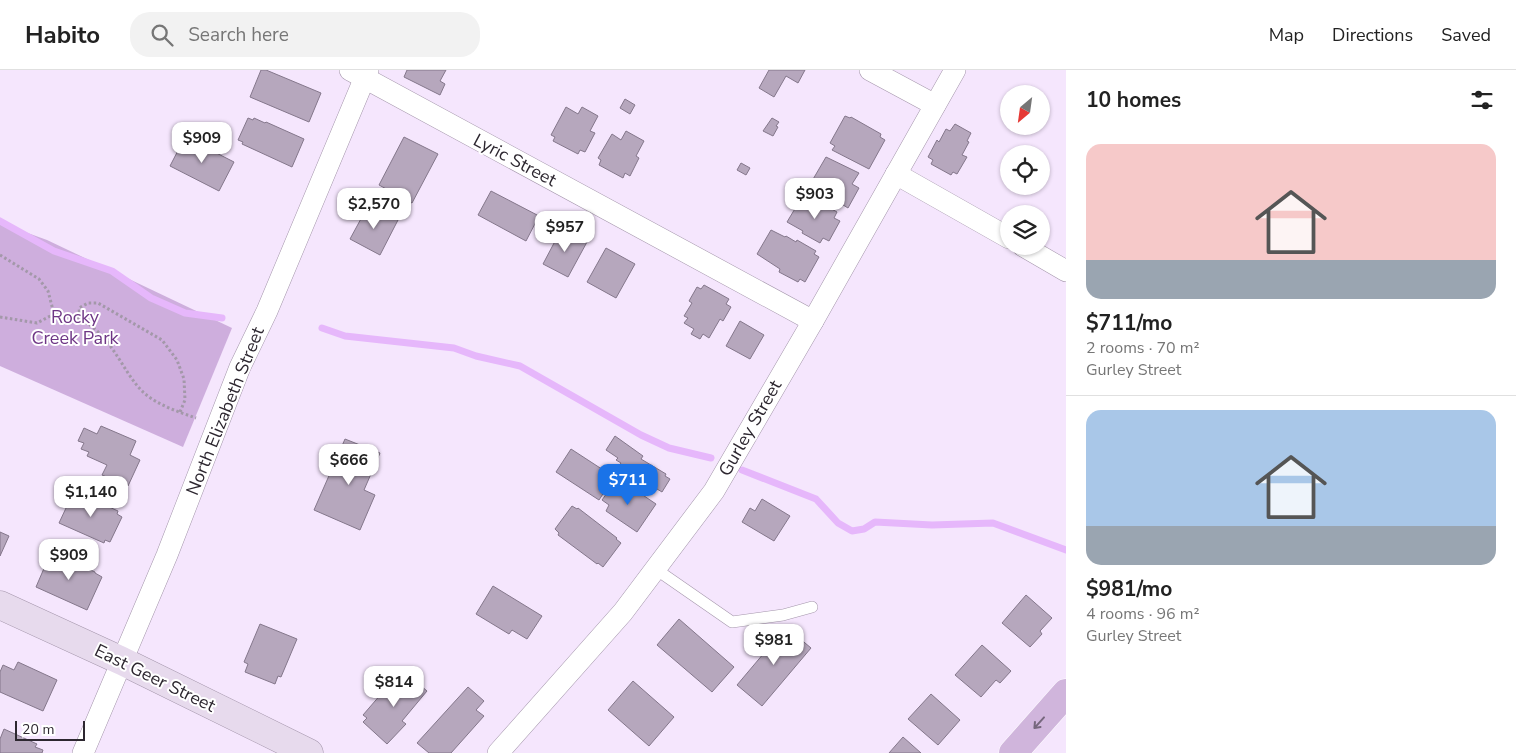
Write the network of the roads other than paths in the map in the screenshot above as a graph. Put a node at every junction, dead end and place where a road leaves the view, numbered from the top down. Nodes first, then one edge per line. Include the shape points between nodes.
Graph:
1 (870, 70) edge
2 (955, 70) edge
3 (361, 73) edge
4 (934, 106) junction
5 (896, 174) junction
6 (1000, 233) edge
7 (1038, 255) edge
8 (1066, 271) edge
9 (813, 321) junction
10 (657, 570) junction
11 (0, 605) edge
12 (812, 607) dead end
13 (122, 661) junction
14 (1066, 693) edge
15 (84, 753) edge
16 (310, 753) edge
17 (498, 753) edge
18 (1013, 753) edge

1 - 4 street
2 - 4 street, Gurley Street
3 - 9 street, Lyric Street
3 - 13 street, North Elizabeth Street
4 - 5 street, Gurley Street
5 - 6 street
5 - 9 street, Gurley Street
7 - 8 street
9 - 10 street, Gurley Street via 714,491
10 - 12 lane via 732,622 783,615
10 - 17 street, Gurley Street
11 - 13 street, East Geer Street
13 - 15 street, North Elizabeth Street
13 - 16 street, East Geer Street
14 -> 18 main road

